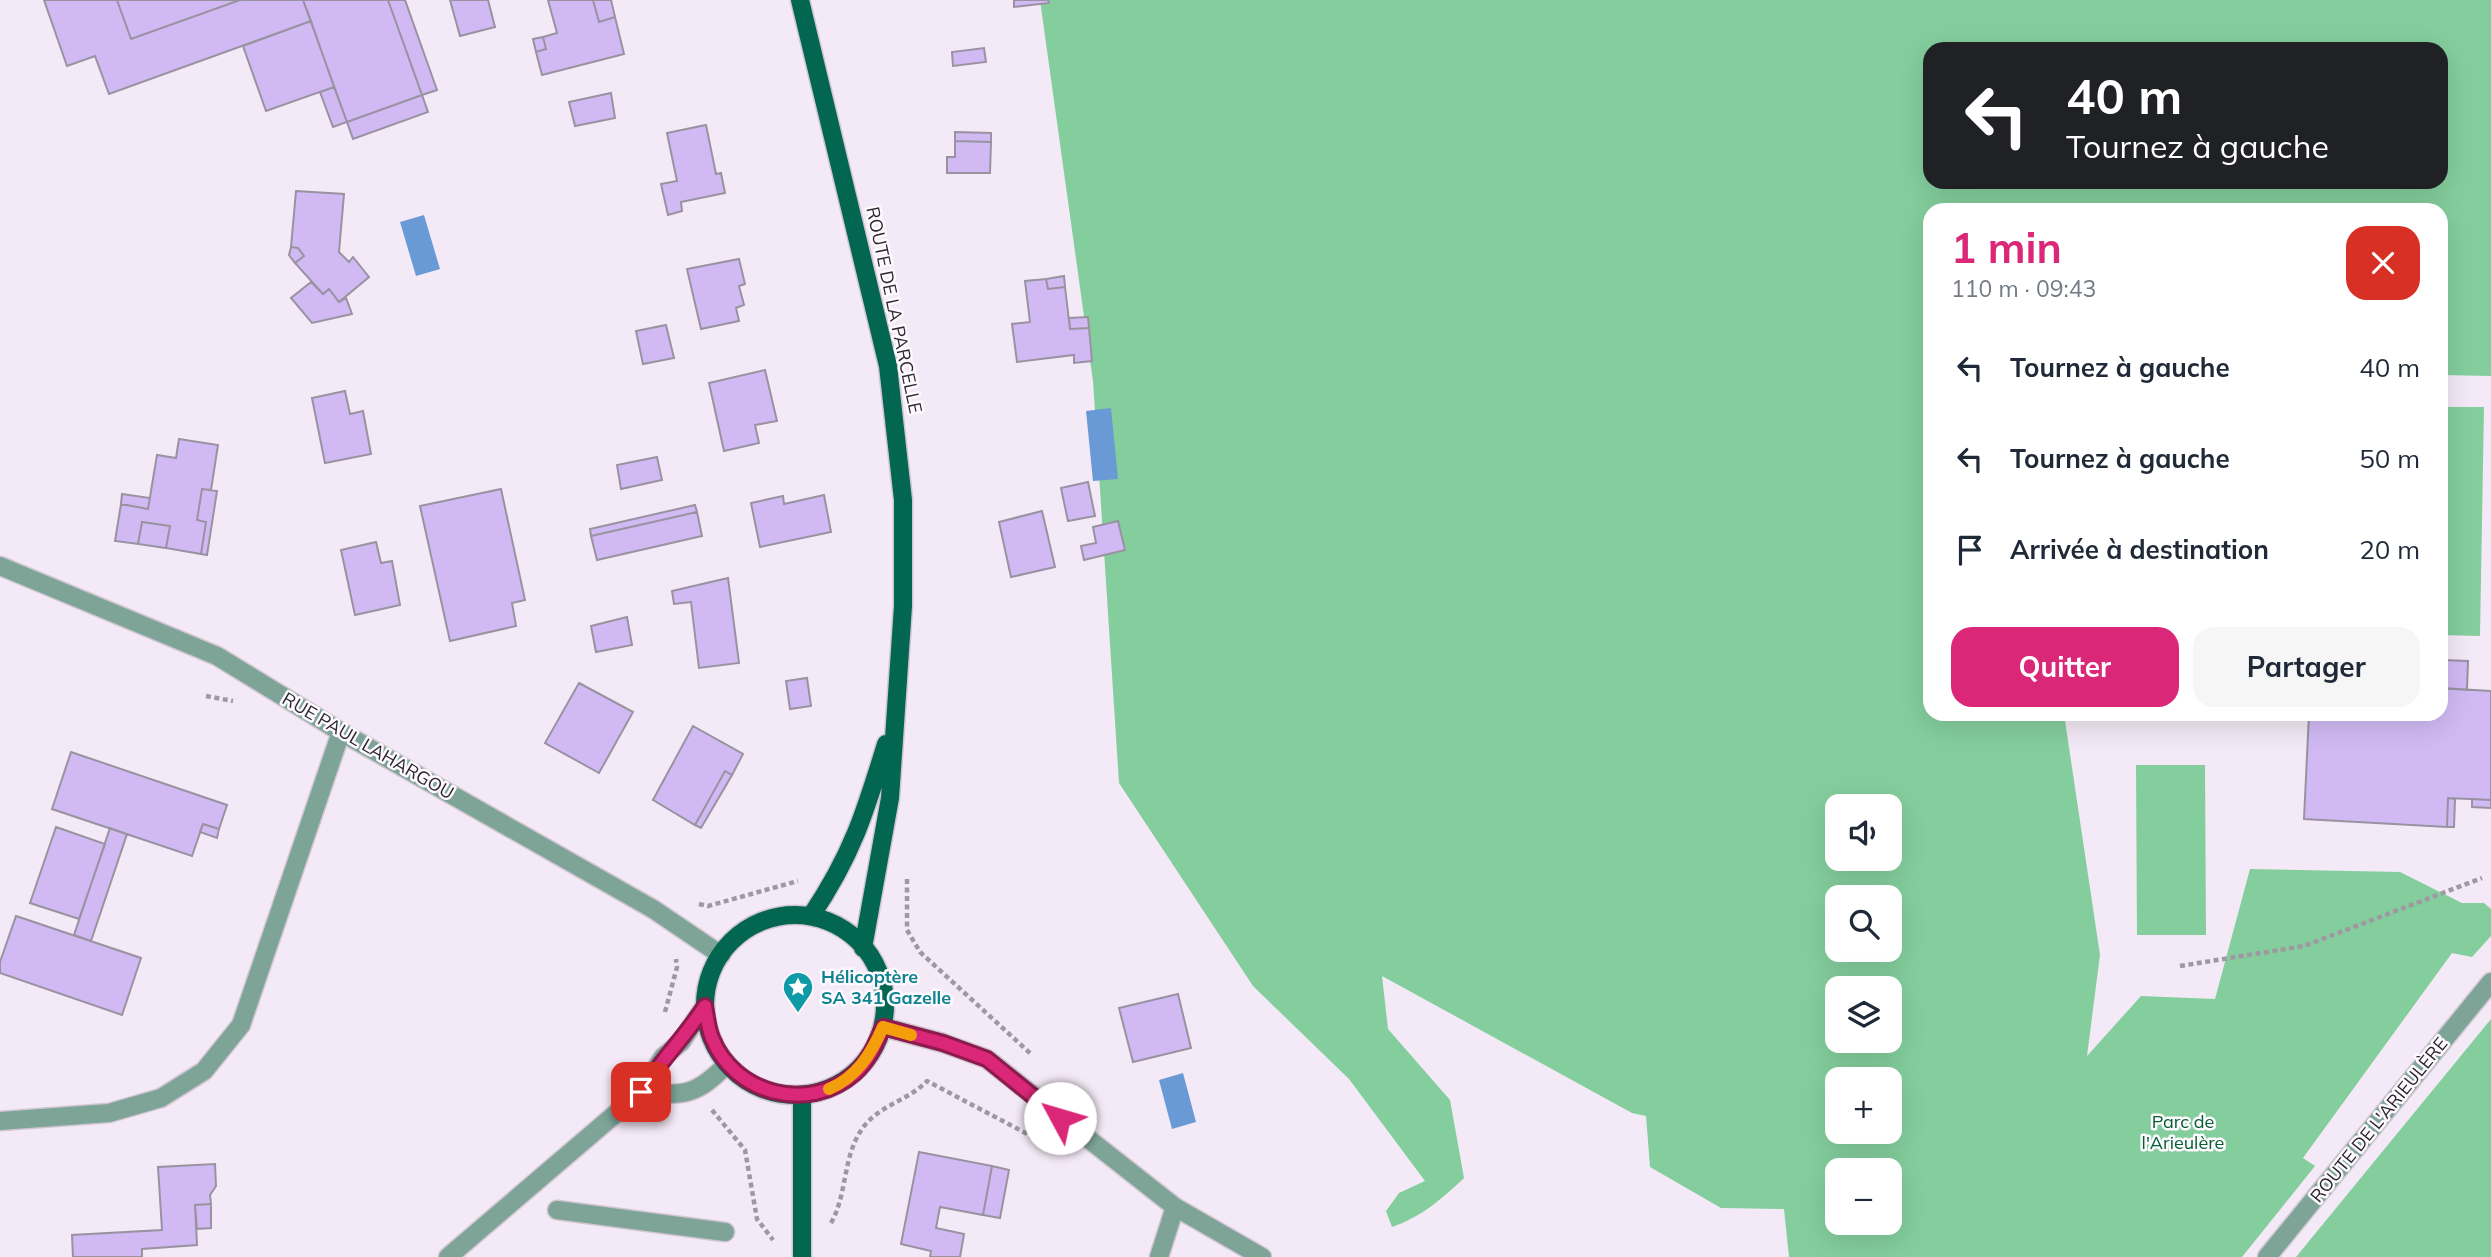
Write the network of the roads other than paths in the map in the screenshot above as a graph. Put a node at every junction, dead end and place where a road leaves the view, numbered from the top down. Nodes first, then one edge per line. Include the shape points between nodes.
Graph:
1 (800, 0) edge
2 (0, 566) edge
3 (893, 719) junction
4 (341, 732) junction
5 (811, 916) junction
6 (863, 948) junction
7 (721, 955) junction
8 (2491, 982) edge
9 (705, 1006) junction
10 (883, 1027) junction
11 (727, 1064) junction
12 (641, 1092) junction
13 (802, 1096) junction
14 (0, 1121) edge
15 (1175, 1207) junction
16 (557, 1210) dead end
17 (725, 1232) dead end
18 (448, 1257) edge
19 (802, 1257) edge
20 (1159, 1257) edge
21 (1262, 1257) edge
22 (2267, 1257) edge

1 - 3 main road, ROUTE DE LA PARCELLE via 870,285 898,430 903,606
2 - 4 street, RUE PAUL LAHARGOU via 217,656
3 - 5 main road, ROUTE DE LA PARCELLE via 864,820 840,873
3 - 6 main road, ROUTE DE LA PARCELLE via 890,798
4 - 7 street, RUE PAUL LAHARGOU via 653,909
4 - 14 street via 241,1025 204,1071 162,1098 109,1114
5 - 6 main road via 835,924
5 - 7 main road via 785,915 760,922 738,935
6 - 10 main road via 877,968 885,997
7 - 9 main road via 712,971
8 - 22 street, ROUTE DE L'ARIEULÈRE
9 - 11 main road via 711,1037
9 - 12 street
10 - 13 main road via 872,1052 854,1073 832,1088
10 - 15 street via 987,1059
11 - 12 street via 707,1085 678,1095
11 - 13 main road via 750,1083
12 - 18 street
13 - 19 main road
15 - 20 street
15 - 21 street
16 - 17 street

